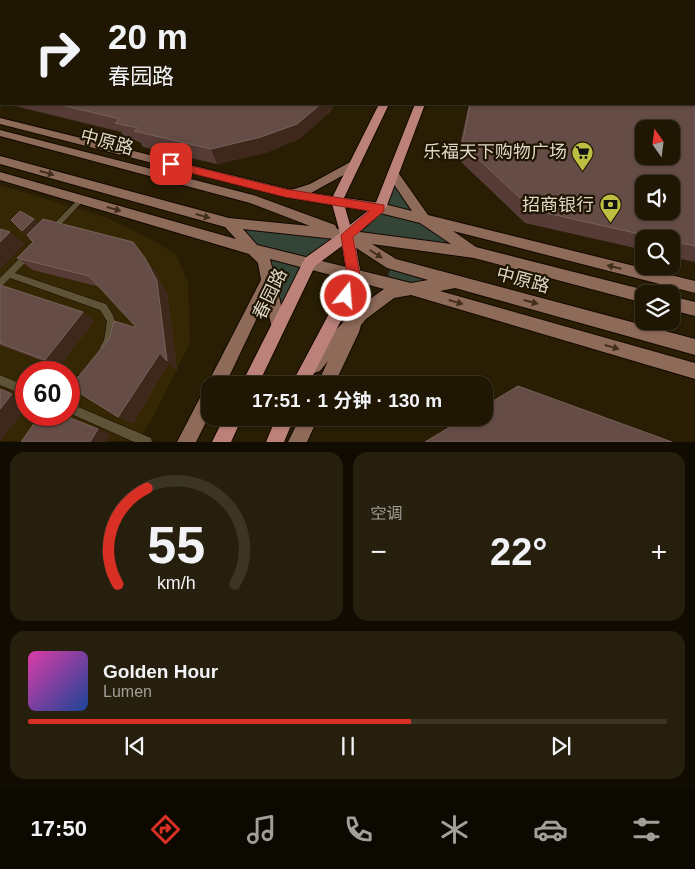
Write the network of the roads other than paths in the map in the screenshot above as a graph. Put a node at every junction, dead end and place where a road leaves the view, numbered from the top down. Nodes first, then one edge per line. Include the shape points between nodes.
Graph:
1 (384, 105) edge
2 (420, 105) edge
3 (0, 121) edge
4 (0, 133) edge
5 (0, 160) edge
6 (354, 164) junction
7 (393, 174) junction
8 (0, 176) edge
9 (285, 193) junction
10 (82, 199) junction
11 (252, 199) junction
12 (337, 200) junction
13 (380, 208) junction
14 (424, 220) junction
15 (229, 223) junction
16 (49, 233) edge
17 (347, 235) junction
18 (36, 247) edge
19 (252, 249) junction
20 (474, 252) junction
21 (310, 262) junction
22 (9, 274) junction
23 (354, 275) junction
24 (268, 280) junction
25 (457, 282) junction
26 (0, 283) edge
27 (695, 287) edge
28 (411, 289) junction
29 (635, 294) edge
30 (680, 305) edge
31 (695, 309) edge
32 (361, 314) junction
33 (278, 326) junction
34 (695, 347) edge
35 (97, 356) edge
36 (86, 370) edge
37 (695, 371) edge
38 (220, 376) edge
39 (253, 376) edge
40 (303, 376) edge
41 (305, 376) edge
42 (330, 376) edge
43 (80, 378) edge
44 (0, 380) edge
45 (15, 386) edge
46 (80, 413) edge
47 (201, 413) edge
48 (229, 426) edge
49 (282, 426) edge
50 (305, 426) edge
51 (148, 442) edge
52 (186, 442) edge
53 (221, 442) edge
54 (275, 442) edge
55 (297, 442) edge

1 - 6 main road
2 - 7 main road, 春园路
3 - 9 main road
4 - 11 main road, 中原路
5 -> 15 main road, 中原路
6 - 9 main road via 313,188
6 - 12 main road
7 - 13 main road, 春园路
7 - 14 main road
8 - 10 main road
9 - 11 main road
9 - 12 main road
10 - 16 lane
10 -> 19 main road
11 - 17 main road, 中原路
12 - 13 main road
12 - 17 main road
13 - 14 main road
13 - 17 main road, 春园路
14 - 20 main road
27 -> 14 main road
15 - 17 main road, 中原路
15 - 19 main road
17 - 20 main road, 中原路
17 - 21 main road, 春园路
17 - 23 main road
17 -> 25 main road, 中原路 via 392,264
18 - 22 lane
19 - 21 main road
19 - 24 main road via 264,261
20 - 29 main road, 中原路
21 - 23 main road
21 - 33 main road, 春园路
22 - 26 lane
22 - 35 lane via 103,307 111,326 108,341
23 - 28 main road
23 - 40 main road
24 - 33 main road
24 - 38 main road
25 - 28 main road
25 -> 34 main road, 中原路
28 - 32 main road via 391,292
28 -> 37 main road
30 - 31 main road
32 - 41 main road
32 - 42 main road
33 - 39 main road, 春园路
36 - 43 lane
44 - 45 lane
46 - 51 lane
47 - 52 main road
48 - 53 main road
49 - 54 main road
50 - 55 main road

